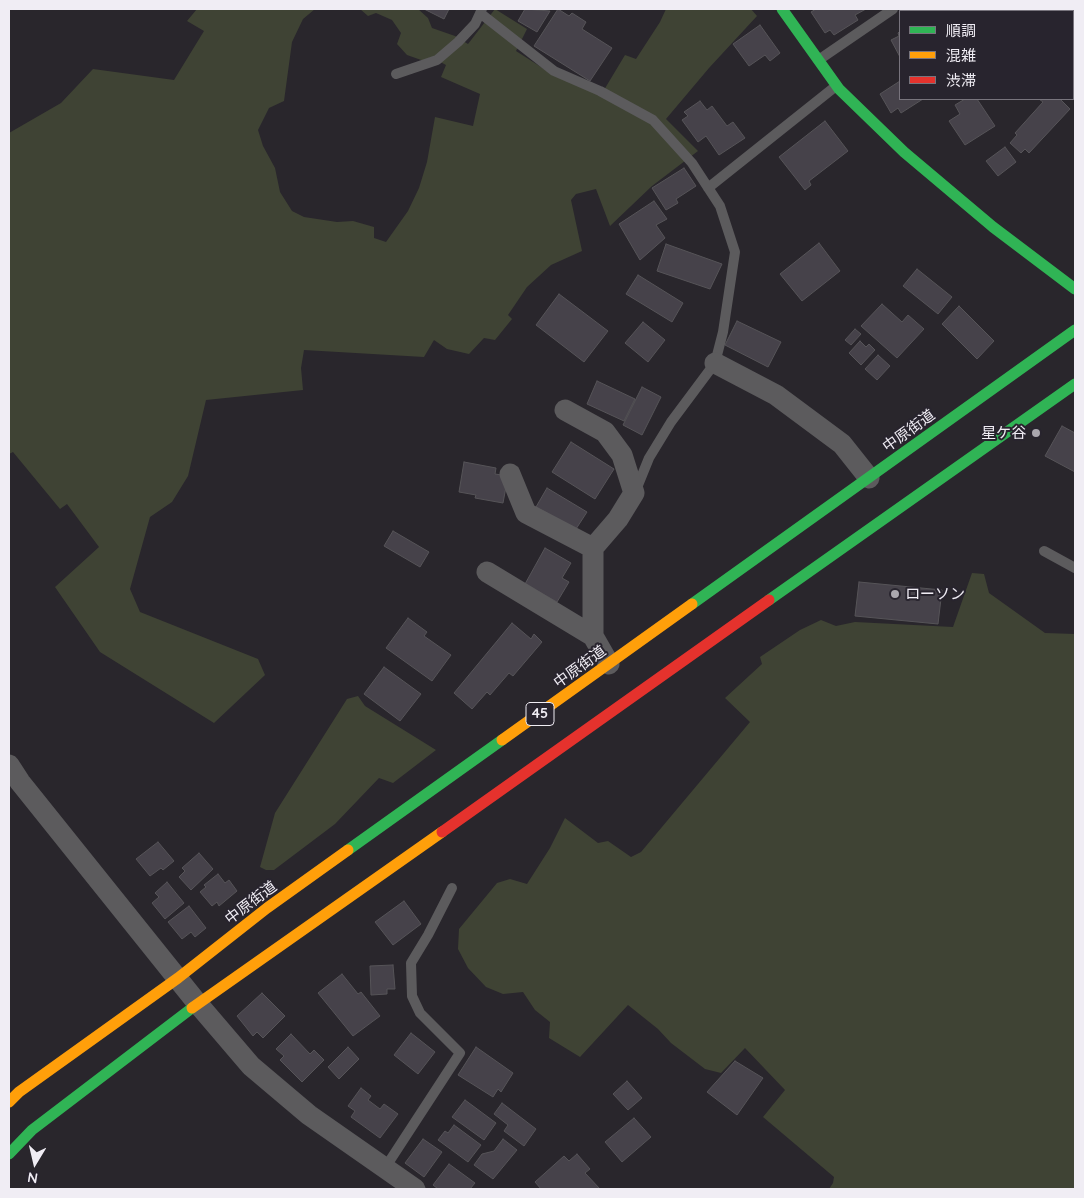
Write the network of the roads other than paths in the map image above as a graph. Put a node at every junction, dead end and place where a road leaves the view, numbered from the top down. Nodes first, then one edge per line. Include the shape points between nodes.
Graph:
1 (782, 9) edge
2 (893, 9) edge
3 (481, 11) edge
4 (818, 60) junction
5 (396, 74) dead end
6 (836, 86) junction
7 (708, 188) junction
8 (1075, 289) edge
9 (1075, 330) edge
10 (715, 363) junction
11 (1075, 384) edge
12 (565, 410) dead end
13 (510, 474) dead end
14 (869, 478) junction
15 (634, 494) junction
16 (593, 548) junction
17 (1044, 551) dead end
18 (1075, 568) edge
19 (487, 572) dead end
20 (593, 636) junction
21 (609, 664) junction
22 (9, 765) edge
23 (452, 888) dead end
24 (178, 978) junction
25 (198, 1004) junction
26 (9, 1102) edge
27 (9, 1154) edge
28 (385, 1168) junction
29 (415, 1189) edge

1 - 4 main road
2 - 4 lane
3 - 5 lane via 475,24 437,60
3 - 7 lane via 554,71 653,120 692,163
4 - 6 main road
6 - 7 lane
6 - 8 main road via 904,152 993,227
7 - 10 lane via 720,206 735,252
9 - 14 main road, 中原街道 / 45
10 - 14 street via 776,395 842,444
10 - 15 lane via 671,422 649,458
11 - 25 main road, 45
12 - 15 street via 605,432 622,455
13 - 16 street via 526,513
14 - 21 main road, 中原街道 / 45
15 - 16 street
16 - 20 street
17 - 18 lane
19 - 20 street
20 - 21 street
21 - 24 main road, 中原街道 / 45 via 275,903
22 - 24 street
23 - 28 lane via 411,963 412,996 420,1013 460,1053
24 - 25 street
24 - 26 main road, 中原街道 / 45
25 - 27 main road, 45 via 32,1130
25 - 28 street via 251,1066 309,1115
28 - 29 street

